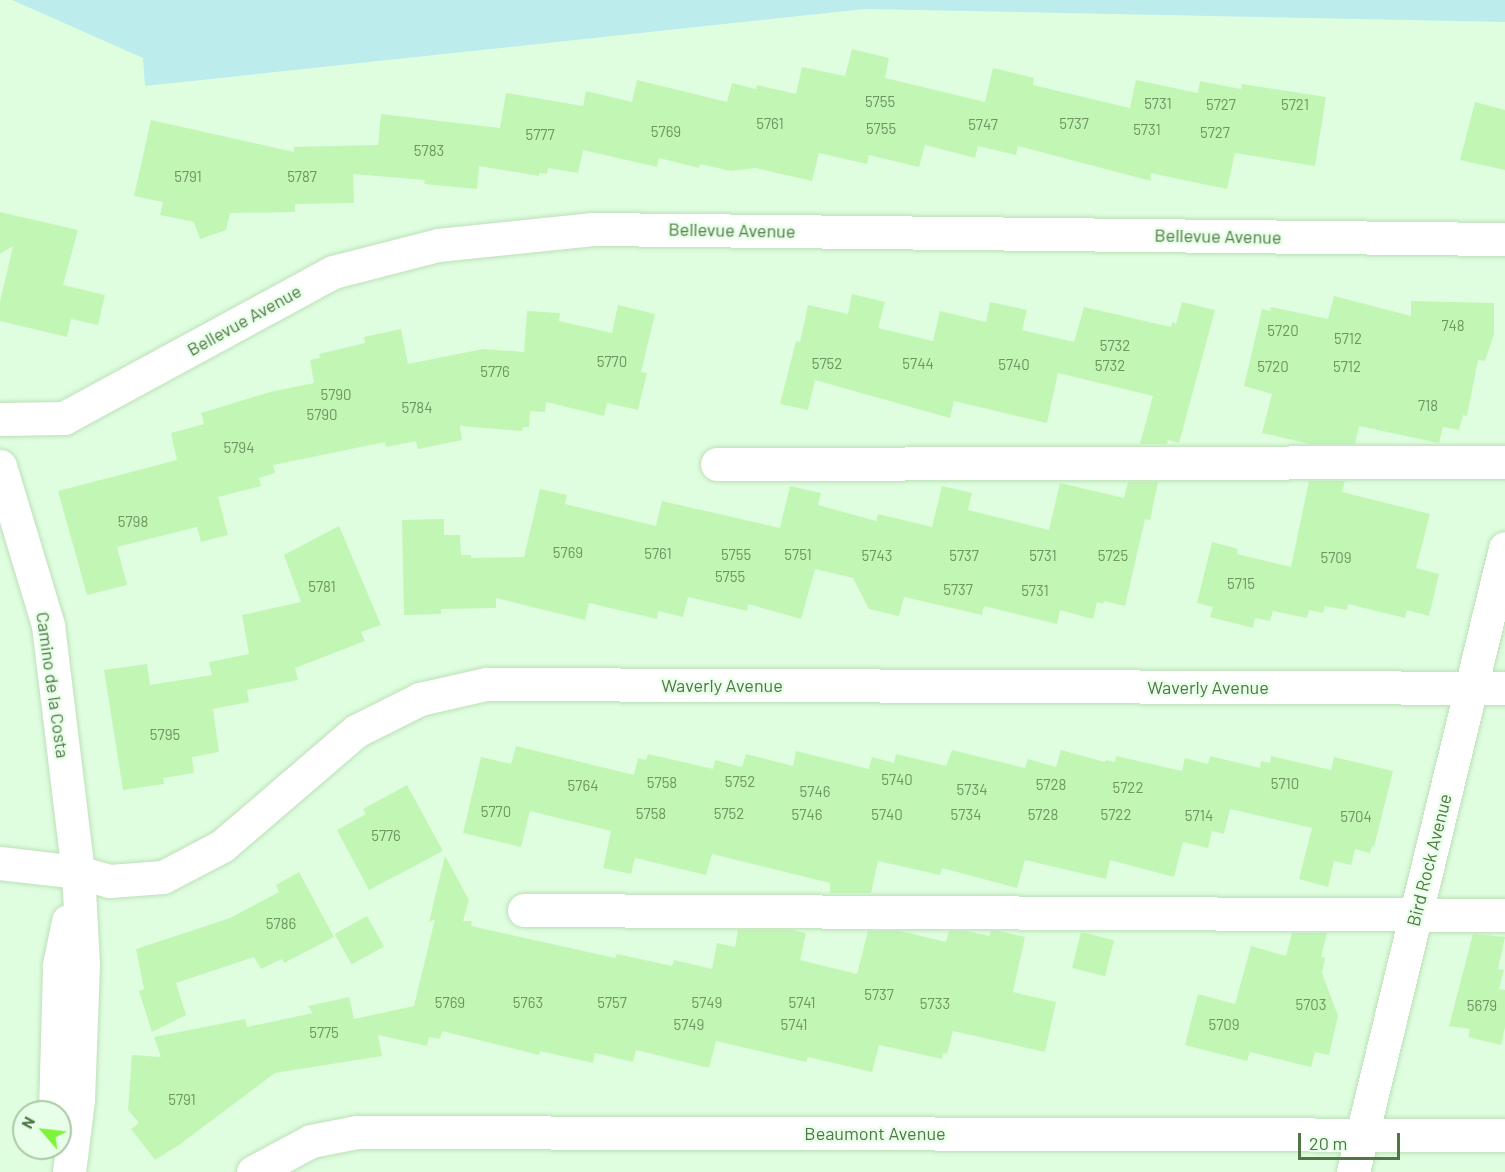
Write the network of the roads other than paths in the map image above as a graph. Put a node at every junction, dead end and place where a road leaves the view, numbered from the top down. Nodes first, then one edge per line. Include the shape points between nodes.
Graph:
1 (1505, 239) edge
2 (0, 418) edge
3 (1505, 462) edge
4 (717, 464) dead end
5 (0, 466) edge
6 (1505, 548) edge
7 (1472, 687) junction
8 (1505, 688) edge
9 (0, 863) edge
10 (78, 872) junction
11 (524, 910) dead end
12 (1415, 914) junction
13 (1505, 915) edge
14 (55, 1100) edge
15 (1362, 1135) junction
16 (1505, 1136) edge
17 (69, 1172) edge
18 (253, 1172) edge
19 (1353, 1172) edge

1 - 2 street, Bellevue Avenue via 593,229 438,245 333,272 64,418
3 - 4 street
5 - 10 street, Camino de la Costa via 48,625
6 - 7 street, Bird Rock Avenue
7 - 8 street, Waverly Avenue
7 - 10 street, Waverly Avenue via 486,684 420,699 356,731 222,846 163,877 110,881
7 - 12 street, Bird Rock Avenue
9 - 10 street, Waverly Avenue
10 - 14 street, Camino de la Costa via 60,964
10 - 17 street, Camino de la Costa via 82,976 78,1100
11 - 12 street
12 - 13 street
12 - 15 street, Bird Rock Avenue
15 - 16 street, Beaumont Avenue
15 - 18 street, Beaumont Avenue via 357,1131 311,1141
15 - 19 street, Bird Rock Avenue

